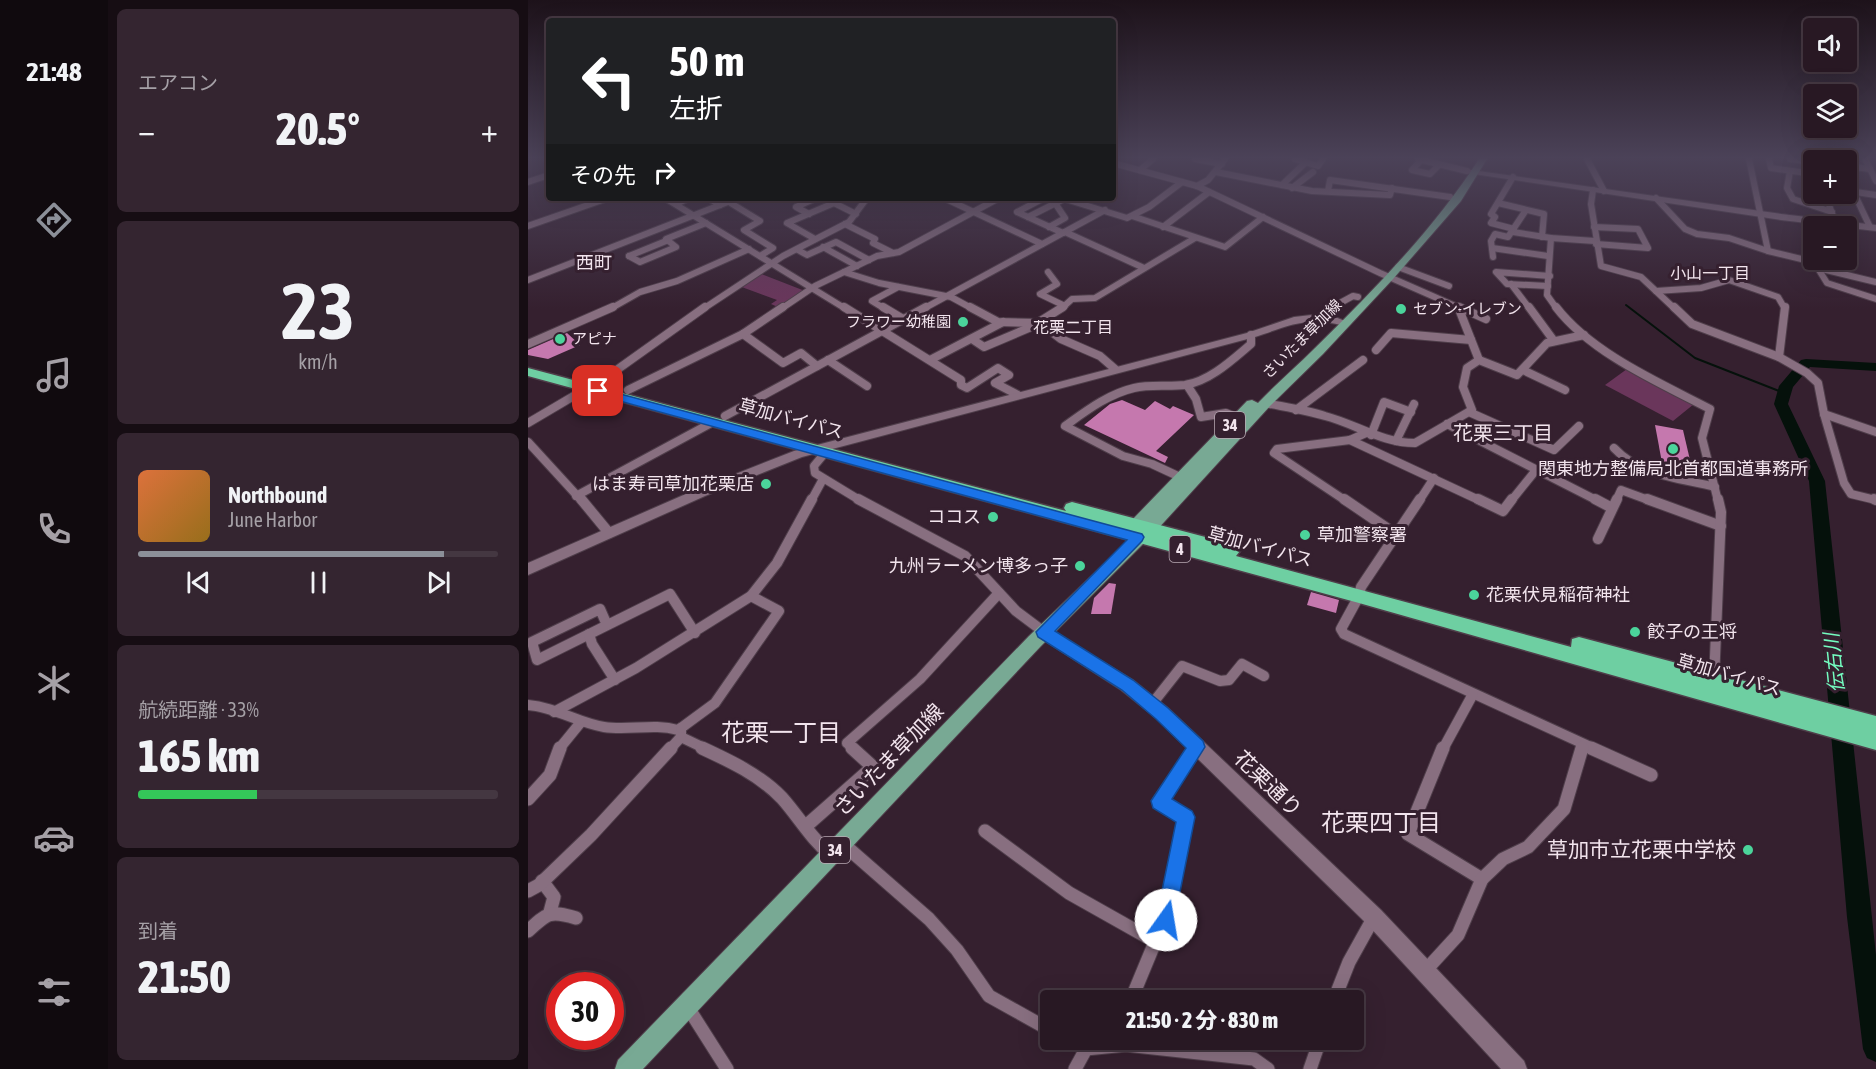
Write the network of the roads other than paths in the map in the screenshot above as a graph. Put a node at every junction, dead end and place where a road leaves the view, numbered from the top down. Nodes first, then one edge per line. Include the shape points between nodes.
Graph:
1 (577, 209) edge
2 (684, 209) edge
3 (710, 209) edge
4 (740, 209) edge
5 (799, 209) edge
6 (820, 209) edge
7 (846, 209) edge
8 (860, 209) edge
9 (966, 209) edge
10 (978, 209) edge
11 (1023, 209) edge
12 (1044, 209) edge
13 (1059, 209) edge
14 (1100, 209) edge
15 (1143, 209) edge
16 (1186, 209) edge
17 (1245, 209) edge
18 (1441, 209) edge
19 (1450, 209) edge
20 (1494, 209) edge
21 (1522, 209) edge
22 (1592, 209) edge
23 (1667, 209) edge
24 (1727, 209) edge
25 (1759, 209) edge
26 (1823, 209) edge
27 (1831, 209) edge
28 (1861, 209) edge
29 (1104, 210) junction
30 (1526, 210) junction
31 (972, 212) junction
32 (1832, 212) junction
33 (808, 214) junction
34 (856, 214) junction
35 (1760, 214) junction
36 (693, 215) junction
37 (1132, 216) junction
38 (1833, 216) edge
39 (1028, 217) junction
40 (1263, 217) junction
41 (1803, 220) edge
42 (706, 223) junction
43 (845, 224) junction
44 (528, 226) edge
45 (1163, 226) junction
46 (1857, 226) edge
47 (1050, 227) junction
48 (1594, 227) junction
49 (1873, 227) edge
50 (1514, 230) junction
51 (1064, 232) junction
52 (1546, 237) junction
53 (1195, 238) junction
54 (815, 239) junction
55 (666, 241) junction
56 (1596, 242) junction
57 (1042, 244) junction
58 (823, 247) junction
59 (1492, 248) junction
60 (748, 249) junction
61 (798, 250) junction
62 (1768, 251) junction
63 (894, 253) junction
64 (760, 256) junction
65 (1548, 256) junction
66 (1493, 257) dead end
67 (1803, 259) edge
68 (869, 260) junction
69 (773, 264) junction
70 (857, 266) junction
71 (1398, 267) junction
72 (1144, 268) junction
73 (1819, 270) edge
74 (1826, 270) edge
75 (844, 272) junction
76 (1047, 272) dead end
77 (1384, 275) junction
78 (1550, 276) junction
79 (528, 280) edge
80 (1876, 282) edge
81 (1510, 284) junction
82 (1449, 286) dead end
83 (1548, 286) junction
84 (898, 287) junction
85 (812, 288) junction
86 (1656, 291) junction
87 (948, 297) junction
88 (1358, 297) junction
89 (1876, 299) edge
90 (1065, 306) junction
91 (1459, 309) junction
92 (1321, 316) junction
93 (1486, 319) dead end
94 (903, 320) junction
95 (1341, 321) junction
96 (1003, 322) junction
97 (1040, 323) junction
98 (882, 331) junction
99 (743, 334) junction
100 (1251, 334) junction
101 (1584, 335) junction
102 (972, 339) junction
103 (1471, 340) junction
104 (1554, 341) junction
105 (528, 344) edge
106 (1376, 350) dead end
107 (1779, 357) junction
108 (828, 360) junction
109 (930, 360) junction
110 (1364, 360) dead end
111 (1479, 360) junction
112 (528, 363) edge
113 (817, 366) junction
114 (1115, 369) junction
115 (1523, 370) junction
116 (528, 372) edge
117 (592, 385) junction
118 (1187, 385) junction
119 (867, 386) dead end
120 (628, 390) junction
121 (1565, 390) dead end
122 (1018, 395) junction
123 (1265, 403) junction
124 (1296, 410) junction
125 (1470, 412) junction
126 (1824, 414) junction
127 (1238, 418) junction
128 (719, 419) junction
129 (528, 423) edge
130 (1447, 424) junction
131 (1579, 426) dead end
132 (1876, 432) edge
133 (1369, 434) junction
134 (1350, 440) junction
135 (1396, 441) junction
136 (528, 442) edge
137 (825, 448) junction
138 (1614, 448) dead end
139 (1536, 470) junction
140 (1180, 477) junction
141 (1434, 478) junction
142 (823, 479) junction
143 (1715, 487) junction
144 (576, 496) junction
145 (1876, 500) edge
146 (1612, 508) junction
147 (1721, 526) junction
148 (1141, 530) junction
149 (609, 533) junction
150 (1397, 535) junction
151 (1598, 539) dead end
152 (528, 569) edge
153 (1360, 592) junction
154 (999, 594) junction
155 (752, 596) junction
156 (607, 625) junction
157 (1044, 632) junction
158 (695, 633) junction
159 (589, 634) junction
160 (1264, 676) dead end
161 (615, 680) junction
162 (1714, 681) junction
163 (1473, 694) junction
164 (1152, 704) junction
165 (528, 705) edge
166 (554, 712) junction
167 (1830, 720) junction
168 (580, 722) junction
169 (1868, 731) edge
170 (681, 733) junction
171 (1583, 745) junction
172 (1197, 747) junction
173 (1651, 775) dead end
174 (528, 799) edge
175 (806, 826) junction
176 (985, 831) dead end
177 (836, 849) junction
178 (1482, 879) junction
179 (542, 881) junction
180 (528, 891) edge
181 (550, 912) junction
182 (1374, 916) junction
183 (576, 918) dead end
184 (528, 931) edge
185 (1156, 942) junction
186 (1425, 971) junction
187 (1135, 990) edge
188 (1338, 990) edge
189 (687, 1006) junction
190 (1040, 1024) edge
191 (1085, 1050) edge
192 (1177, 1050) edge
193 (1317, 1050) edge
194 (627, 1069) edge
195 (727, 1069) edge
196 (1075, 1069) edge
197 (1268, 1069) edge
198 (1310, 1069) edge
199 (1516, 1069) edge

1 - 44 street
2 - 36 street
3 - 36 street
4 - 64 street via 760,221 744,230 773,248
5 - 33 street
6 - 33 street
7 - 34 street
8 - 34 street
9 - 31 street
10 - 31 street
11 - 39 street via 1017,212
12 - 39 street
13 - 47 street via 1065,218
14 - 29 street
15 - 37 street
16 - 45 street
17 - 40 street
18 - 77 main road, さいたま草加線 / 34
19 - 71 main road, さいたま草加線 / 34
20 - 50 street via 1491,223
21 - 30 street
22 - 48 street
23 - 62 street via 1690,232 1729,238
24 - 35 street
25 - 35 street
26 - 32 street
27 - 32 street
28 - 49 street
29 - 37 street via 1127,218
29 - 51 street
30 - 50 street
30 - 52 street via 1544,214
31 - 57 street
31 - 63 street
32 - 38 street
33 - 54 street via 787,223
34 - 43 street
35 - 41 street
35 - 62 street
36 - 42 street
36 - 79 street
37 - 45 street
39 - 47 street
40 - 53 street via 1225,247
40 - 77 street
42 - 55 street
42 - 60 street
43 - 54 street
43 - 63 street
45 - 53 street
46 - 49 street
47 - 51 street
48 - 56 street
48 - 56 street via 1638,230 1648,248
50 - 52 street
50 - 59 street via 1508,237 1494,234
51 - 57 street
51 - 72 street
52 - 56 street
52 - 65 street
53 - 72 street
54 - 61 street
55 - 55 street via 647,248 629,256 640,262 676,247
56 - 86 street via 1601,266 1641,277
57 - 87 street
58 - 61 street via 807,255
58 - 68 street via 836,242
58 - 70 street
59 - 65 street
59 - 66 street
60 - 64 street
60 - 105 street via 640,292
61 - 69 street
62 - 67 street
63 - 68 street
64 - 69 street
65 - 78 street
68 - 70 street
69 - 85 street
69 - 117 street
70 - 75 street
71 - 77 main road, さいたま草加線 / 34
71 - 82 street
72 - 90 street via 1095,298 1072,299
73 - 89 street via 1827,283
74 - 80 street
75 - 84 street
75 - 85 street
76 - 90 street via 1057,284 1040,294
77 - 88 main road, さいたま草加線 / 34
77 - 91 street
77 - 95 main road, さいたま草加線 / 34
78 - 81 street via 1496,272
78 - 83 street
81 - 83 street
81 - 104 street
83 - 101 street via 1547,296
84 - 87 street
84 - 94 street via 872,301
85 - 98 street
85 - 99 street
86 - 107 street via 1692,324
86 - 107 street via 1701,288 1729,280 1779,297 1785,308
87 - 94 street
87 - 96 street
88 - 92 street via 1353,296
88 - 95 main road, さいたま草加線 / 34
90 - 97 street
91 - 93 street
91 - 103 street
92 - 95 street
92 - 100 street via 1307,316
94 - 98 street
95 - 123 main road, さいたま草加線 / 34
95 - 127 main road, さいたま草加線 / 34
96 - 97 street
96 - 102 street
97 - 102 street via 984,347
97 - 114 street via 1061,339 1100,356
98 - 108 street
98 - 109 street
99 - 113 street via 783,363 801,353
99 - 120 street
100 - 114 street
100 - 118 street via 1251,344 1236,357
101 - 104 street
101 - 143 street via 1647,377 1710,409 1702,438
102 - 109 street
103 - 106 street via 1390,333
103 - 111 street
104 - 115 street via 1542,346
107 - 126 street via 1818,383
108 - 113 street
108 - 119 street
109 - 122 street via 967,388 998,368 1009,375 995,383
110 - 124 street
111 - 115 street via 1517,375
111 - 125 street via 1467,368 1463,387
112 - 117 highway, 草加バイパス / 4
113 - 128 street
114 - 122 street
115 - 121 street
116 - 117 highway, 草加バイパス / 4
117 - 120 highway, 草加バイパス / 4
117 - 128 highway, 草加バイパス / 4
117 - 129 street
118 - 127 street via 1201,417 1226,413
118 - 140 street via 1130,389 1093,406 1065,426 1123,456
120 - 128 highway, 草加バイパス / 4
122 - 137 street
123 - 124 street
123 - 148 main road, さいたま草加線 / 34
124 - 133 street via 1327,417
125 - 130 street
125 - 131 street via 1554,450
126 - 132 street
126 - 145 street via 1844,483 1851,494
127 - 140 main road, さいたま草加線 / 34
128 - 137 highway, 草加バイパス / 4
128 - 144 street
130 - 135 street via 1414,443
130 - 139 street
133 - 134 street
133 - 135 street
133 - 135 street via 1384,402 1413,408
134 - 141 street
134 - 150 street via 1276,449 1274,453
136 - 144 street
137 - 142 street via 814,466 815,473
137 - 148 highway, 草加バイパス / 4
137 - 149 street via 737,477
138 - 143 street via 1640,469
139 - 141 street via 1503,511
139 - 146 street
140 - 148 main road, さいたま草加線 / 34
141 - 150 street
142 - 154 street via 964,556
142 - 155 street via 777,563
143 - 147 street
144 - 149 street
146 - 147 street via 1621,490
146 - 151 street
147 - 162 street
148 - 153 highway, 草加バイパス / 4
148 - 157 main road, さいたま草加線 / 34
149 - 152 street
150 - 153 street
153 - 162 highway, 草加バイパス / 4
153 - 163 street via 1341,629 1344,634
153 - 167 highway, 草加バイパス / 4
154 - 157 street
154 - 175 street via 920,679 847,743 873,767
155 - 158 street
155 - 170 street via 779,611 715,703
156 - 158 street via 670,594
156 - 159 street
156 - 159 street via 600,609 532,642 537,660
157 - 164 street, 花栗通り
157 - 177 main road, さいたま草加線 / 34
158 - 161 street
159 - 161 street
160 - 164 street via 1242,664 1229,680 1220,681 1182,666
161 - 166 street
162 - 167 highway, 草加バイパス / 4
163 - 171 street
163 - 178 street via 1445,743 1408,834
164 - 172 street, 花栗通り
165 - 166 street
166 - 168 street
167 - 169 highway, 草加バイパス / 4
168 - 170 street via 607,728 664,725
168 - 174 street via 559,749 550,775
170 - 175 street via 762,781
170 - 179 street via 591,835
171 - 173 street
171 - 178 street via 1564,809 1528,847 1503,859
172 - 182 street, 花栗通り
172 - 185 street via 1160,801 1186,817 1170,906
175 - 177 street via 814,842
176 - 185 street via 1069,893
177 - 189 main road, さいたま草加線 / 34
177 - 190 street via 879,874 929,919 962,955 989,996
178 - 186 street via 1458,935
179 - 180 street
179 - 181 street via 554,897
181 - 183 street
181 - 184 street
182 - 186 street, 花栗通り
182 - 188 street
185 - 187 street
186 - 199 street, 花栗通り
189 - 194 main road, さいたま草加線 / 34
189 - 195 street
191 - 196 street
192 - 197 street via 1254,1059
193 - 198 street

